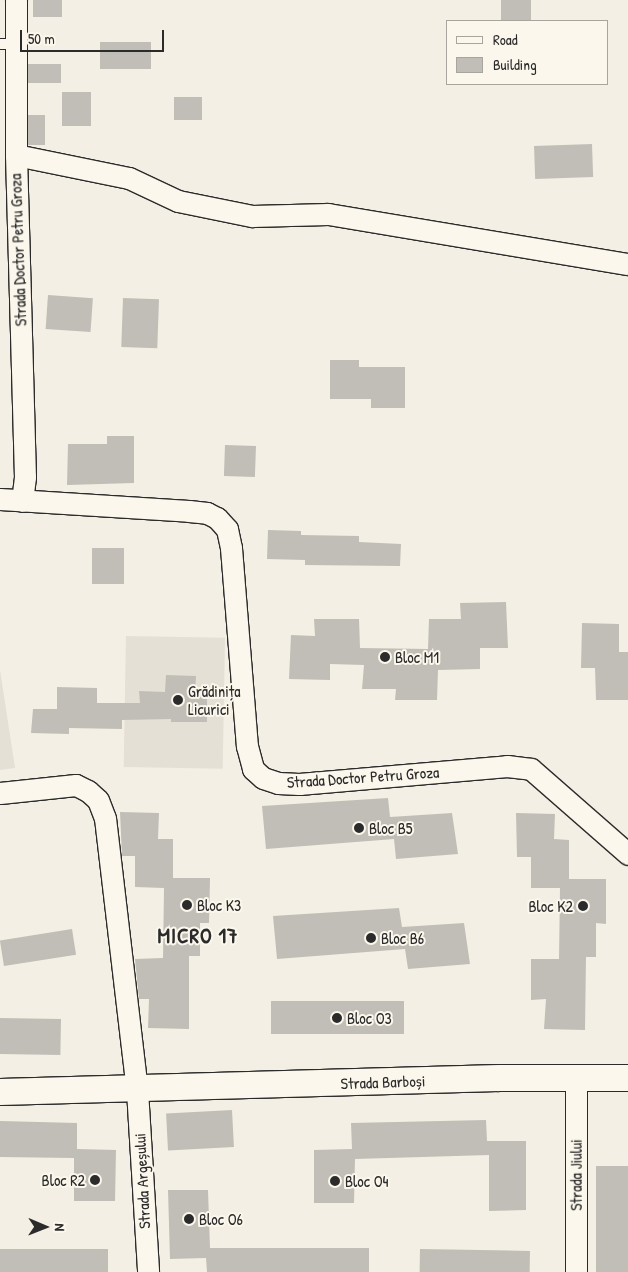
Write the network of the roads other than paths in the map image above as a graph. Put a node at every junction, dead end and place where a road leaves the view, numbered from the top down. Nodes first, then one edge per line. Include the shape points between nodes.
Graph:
1 (16, 0) edge
2 (8, 44) edge
3 (16, 155) junction
4 (628, 264) edge
5 (9, 266) edge
6 (0, 499) edge
7 (22, 501) junction
8 (0, 792) edge
9 (625, 847) edge
10 (576, 1078) junction
11 (628, 1078) edge
12 (137, 1090) junction
13 (0, 1092) edge
14 (148, 1272) edge
15 (576, 1272) edge

1 - 2 street, Strada Doctor Petru Groza
2 - 3 street, Strada Doctor Petru Groza
3 - 4 street via 129,178 178,200 252,216 328,214
3 - 5 street, Strada Doctor Petru Groza
5 - 7 street, Strada Doctor Petru Groza via 25,476
6 - 7 street, Strada Doctor Petru Groza
7 - 9 street, Strada Doctor Petru Groza via 189,511 218,518 227,529 231,548 247,746 253,770 263,778 299,784 507,766 531,769
8 - 12 street via 76,786 98,800 105,818
10 - 11 street, Strada Barboși
10 - 12 street, Strada Barboși
10 - 15 street, Strada Jiului
12 - 13 street, Strada Barboși
12 - 14 street, Strada Argeșului

